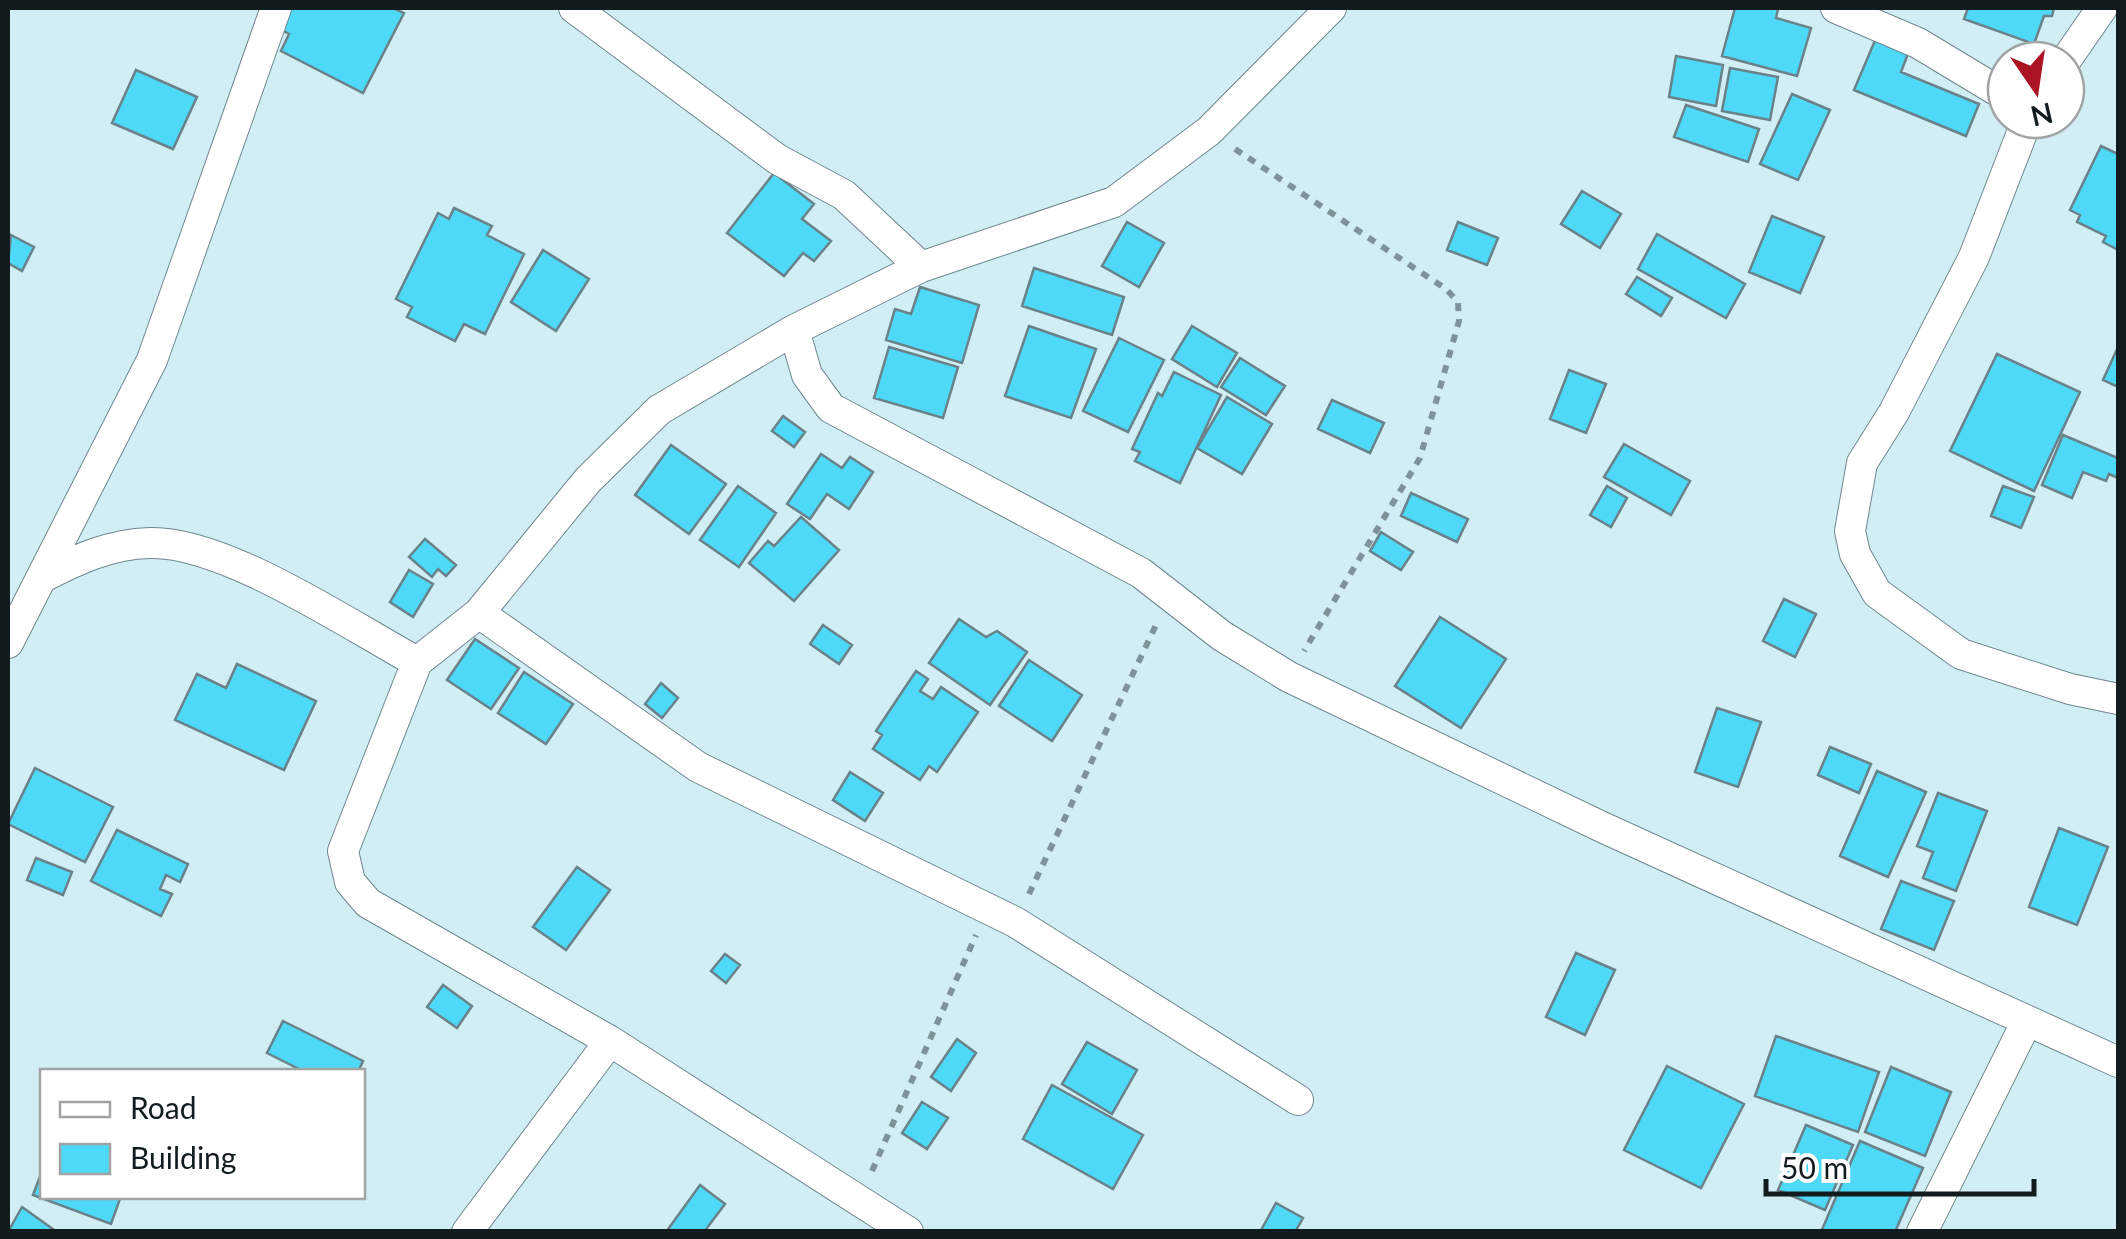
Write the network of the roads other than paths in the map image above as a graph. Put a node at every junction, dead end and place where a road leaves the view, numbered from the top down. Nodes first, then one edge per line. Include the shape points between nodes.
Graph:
1 (276, 8) edge
2 (574, 8) edge
3 (1331, 8) edge
4 (1836, 8) edge
5 (2102, 8) edge
6 (2080, 40) edge
7 (1986, 84) edge
8 (2019, 140) edge
9 (921, 267) junction
10 (794, 330) junction
11 (41, 578) junction
12 (479, 613) junction
13 (8, 643) edge
14 (417, 662) junction
15 (2118, 700) edge
16 (2026, 1022) junction
17 (610, 1041) junction
18 (2118, 1062) edge
19 (1298, 1100) dead end
20 (467, 1232) edge
21 (908, 1232) edge
22 (1922, 1232) edge

1 - 11 street via 152,360
2 - 9 street via 778,159 844,195
3 - 9 street via 1210,131 1114,202
4 - 7 street via 1918,42
5 - 6 street
8 - 15 street via 1974,257 1862,463 1850,531 1877,593 1961,654
9 - 10 street
10 - 12 street via 659,410 588,480
10 - 16 street via 807,375 831,408 1141,573 1289,677
11 - 13 street
11 - 14 street via 91,552 152,543 224,557
12 - 14 street
12 - 19 street via 698,767 1015,922
14 - 17 street via 342,851 350,882 368,903
16 - 18 street
16 - 22 street
17 - 20 street
17 - 21 street

